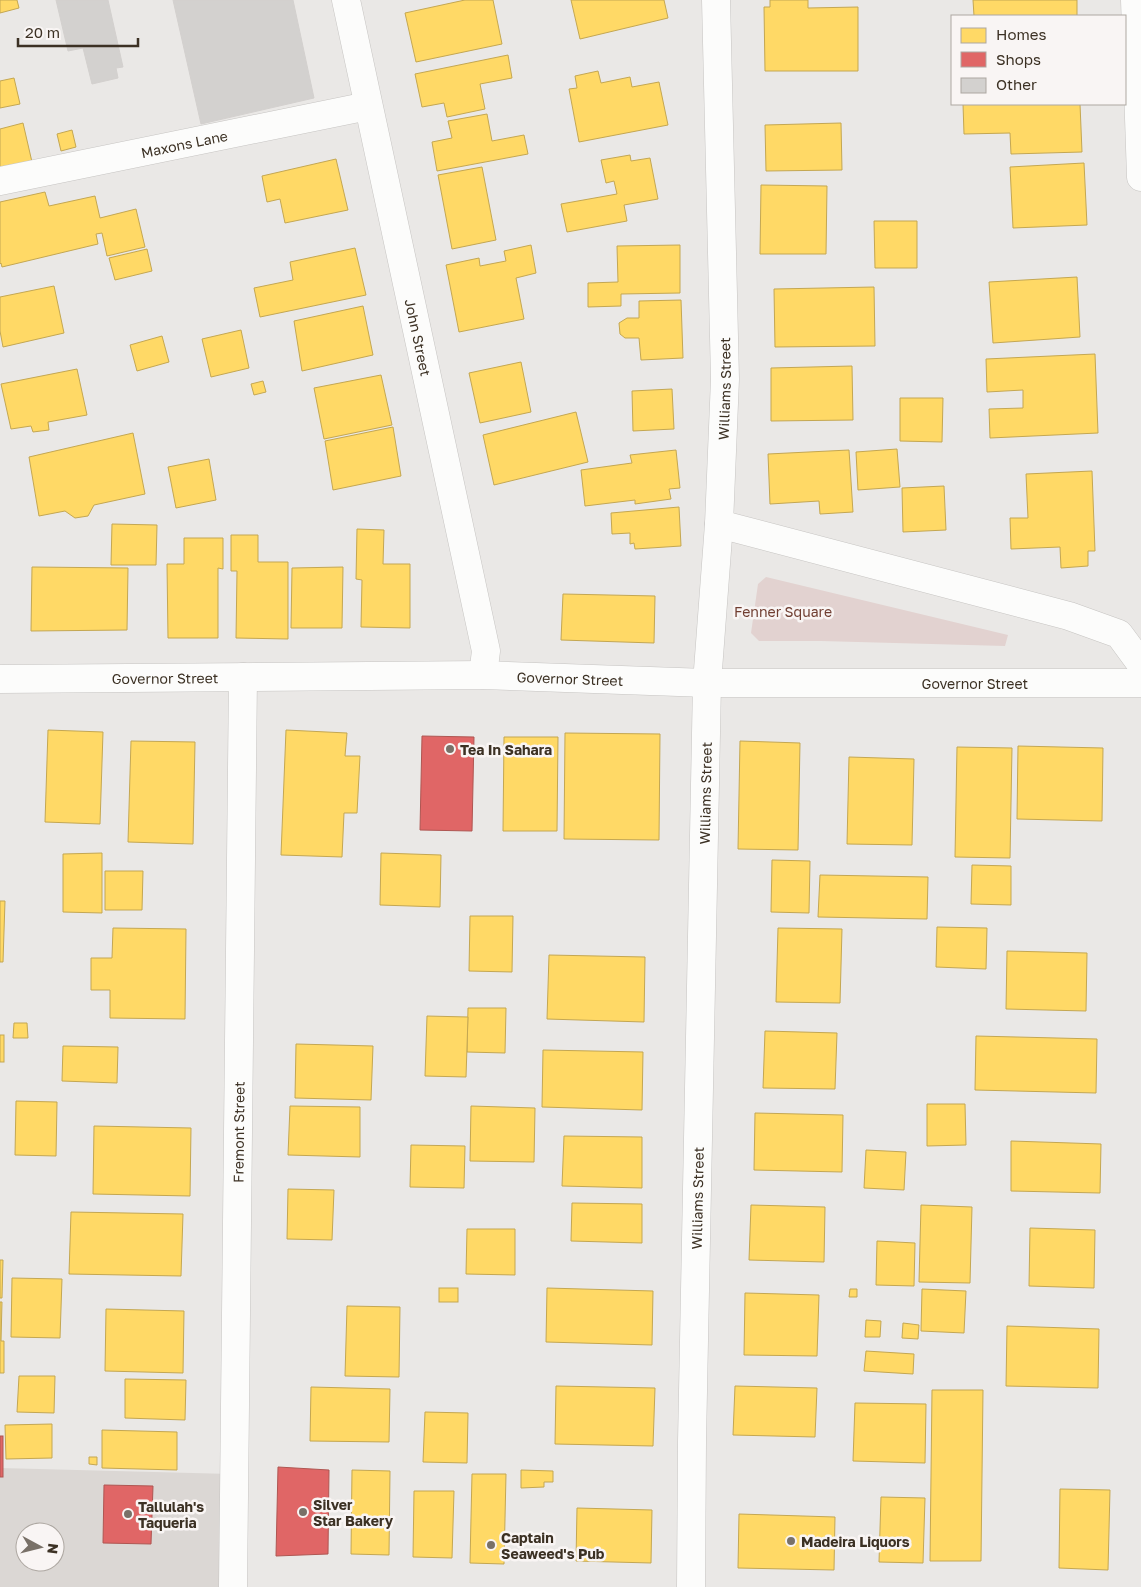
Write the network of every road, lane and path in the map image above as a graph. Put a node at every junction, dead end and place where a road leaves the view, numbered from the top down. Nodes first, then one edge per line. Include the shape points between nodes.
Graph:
1 (346, 0) edge
2 (716, 0) edge
3 (1135, 0) edge
4 (1140, 103) edge
5 (368, 106) junction
6 (1141, 177) edge
7 (0, 181) edge
8 (719, 524) junction
9 (1141, 664) edge
10 (483, 675) junction
11 (243, 677) junction
12 (0, 679) edge
13 (707, 683) junction
14 (1141, 683) edge
15 (233, 1587) edge
16 (691, 1587) edge

1 - 5 street, John Street
2 - 8 street, Williams Street via 726,379
3 - 4 street
4 - 6 street
5 - 7 street, Maxons Lane
5 - 10 street, John Street via 486,651
8 - 9 street via 1069,616 1120,634
8 - 13 street, Williams Street
10 - 11 street, Governor Street
10 - 13 street, Governor Street
11 - 12 street, Governor Street
11 - 15 street, Fremont Street
13 - 14 street, Governor Street
13 - 16 street, Williams Street

